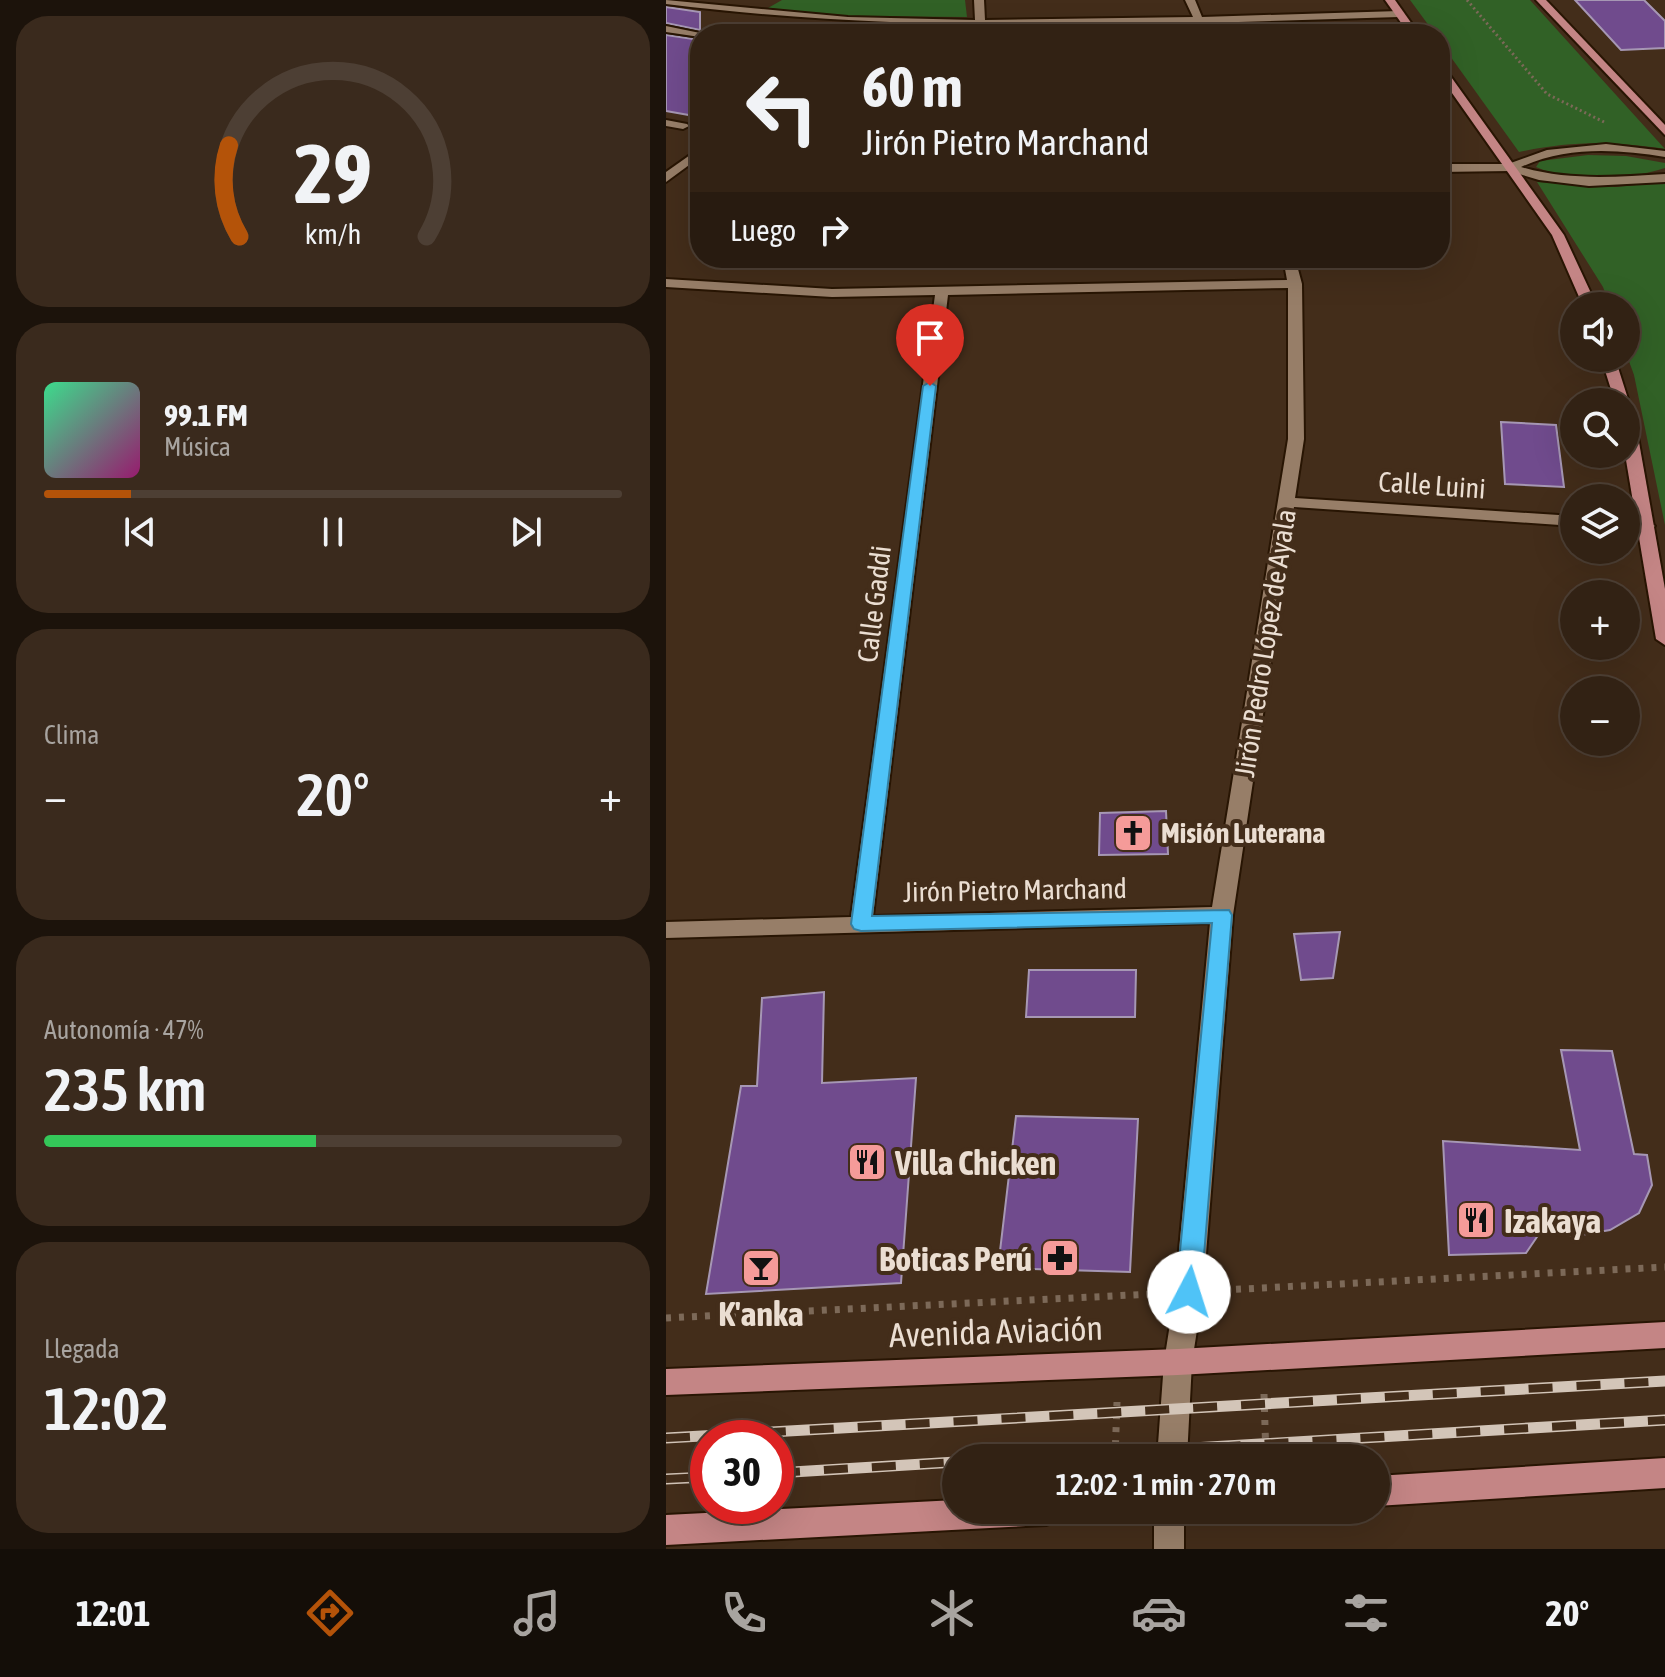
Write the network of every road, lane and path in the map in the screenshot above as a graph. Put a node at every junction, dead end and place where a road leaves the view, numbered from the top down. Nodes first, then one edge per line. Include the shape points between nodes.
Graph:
1 (753, 0) edge
2 (979, 0) edge
3 (1190, 0) edge
4 (1390, 0) edge
5 (1467, 0) edge
6 (1541, 0) edge
7 (666, 1) edge
8 (732, 11) junction
9 (1399, 14) junction
10 (1198, 19) junction
11 (980, 23) junction
12 (1200, 24) edge
13 (1406, 24) edge
14 (666, 29) edge
15 (690, 33) edge
16 (1450, 83) edge
17 (1547, 94) dead end
18 (666, 123) edge
19 (683, 126) dead end
20 (1665, 132) edge
21 (1665, 154) edge
22 (690, 158) edge
23 (1510, 167) junction
24 (1450, 168) edge
25 (669, 173) edge
26 (690, 173) edge
27 (1665, 178) edge
28 (1291, 268) edge
29 (666, 283) edge
30 (1295, 284) junction
31 (942, 291) junction
32 (1584, 292) edge
33 (1636, 468) edge
34 (1287, 502) junction
35 (1560, 520) edge
36 (1640, 526) edge
37 (1647, 526) junction
38 (1665, 639) edge
39 (1222, 915) junction
40 (861, 924) junction
41 (666, 930) edge
42 (1665, 1335) edge
43 (1178, 1362) junction
44 (666, 1382) edge
45 (1264, 1394) dead end
46 (1117, 1402) dead end
47 (1116, 1444) edge
48 (1173, 1444) edge
49 (1266, 1444) edge
50 (1665, 1473) edge
51 (1390, 1490) edge
52 (942, 1515) edge
53 (1169, 1524) edge
54 (666, 1530) edge
55 (1169, 1549) edge

1 - 8 street
2 - 11 street
3 - 10 street
4 - 9 main road
5 - 17 path
6 - 20 main road
7 - 8 street
8 - 11 street via 837,24
9 - 10 street
9 - 13 main road
10 - 11 street
10 - 12 street
14 - 15 street
16 - 23 main road
18 - 19 street
21 - 23 street via 1569,149 1529,157
22 - 25 street
23 - 24 street
23 - 27 street via 1589,182
23 - 32 main road via 1558,235
25 - 26 street
28 - 30 street, Jirón Pedro López de Ayala
29 - 31 street via 832,293
30 - 31 street
30 - 34 street, Jirón Pedro López de Ayala via 1296,439
31 - 40 street, Calle Gaddi
33 - 37 main road
34 - 35 street, Calle Luini
34 - 39 street, Jirón Pedro López de Ayala
36 - 37 street
37 - 38 main road
39 - 40 street, Jirón Pietro Marchand
39 - 43 street, Jirón Pedro López de Ayala via 1189,1292
40 - 41 street, Jirón Pietro Marchand
42 - 43 main road, Avenida Aviación
43 - 44 main road, Avenida Aviación
43 - 48 street, Jirón Pedro López de Ayala
45 - 49 path
46 - 47 path
50 - 51 main road
52 - 54 main road
53 - 55 street

